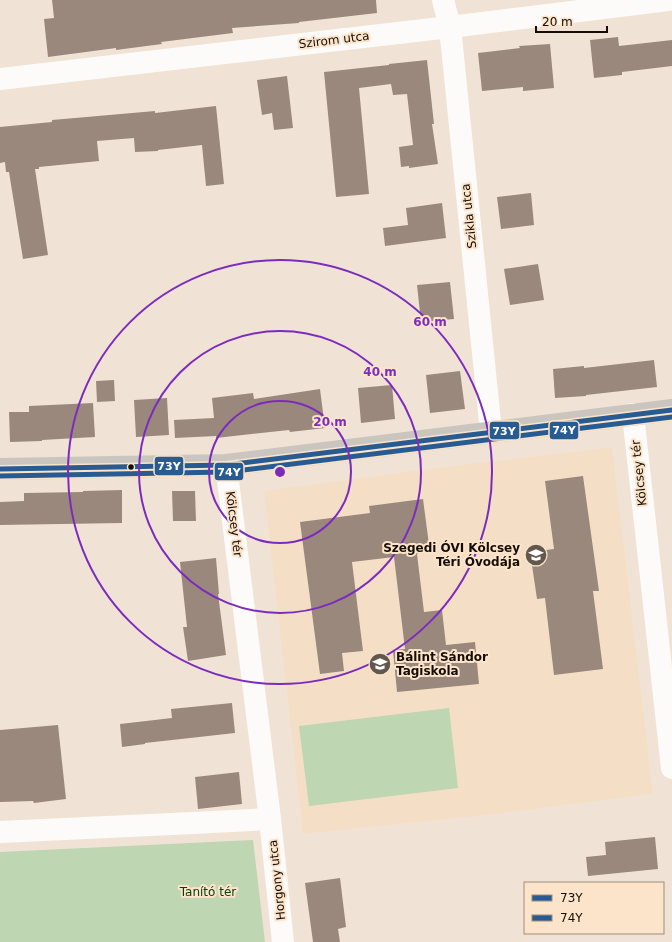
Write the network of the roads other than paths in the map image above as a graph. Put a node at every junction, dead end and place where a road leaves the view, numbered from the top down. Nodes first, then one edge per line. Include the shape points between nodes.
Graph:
1 (443, 0) edge
2 (668, 0) edge
3 (450, 27) junction
4 (0, 79) edge
5 (672, 410) edge
6 (633, 414) junction
7 (491, 432) junction
8 (226, 465) junction
9 (0, 469) edge
10 (672, 768) edge
11 (270, 819) junction
12 (0, 832) edge
13 (283, 942) edge

1 - 3 street, Szikla utca
2 - 3 street, Szirom utca
3 - 4 street, Szirom utca
3 - 7 street, Szikla utca
5 - 6 street
6 - 7 street
6 - 10 street, Kölcsey tér
7 - 8 street
8 - 9 street
8 - 11 street, Kölcsey tér
11 - 12 street
11 - 13 street, Horgony utca

